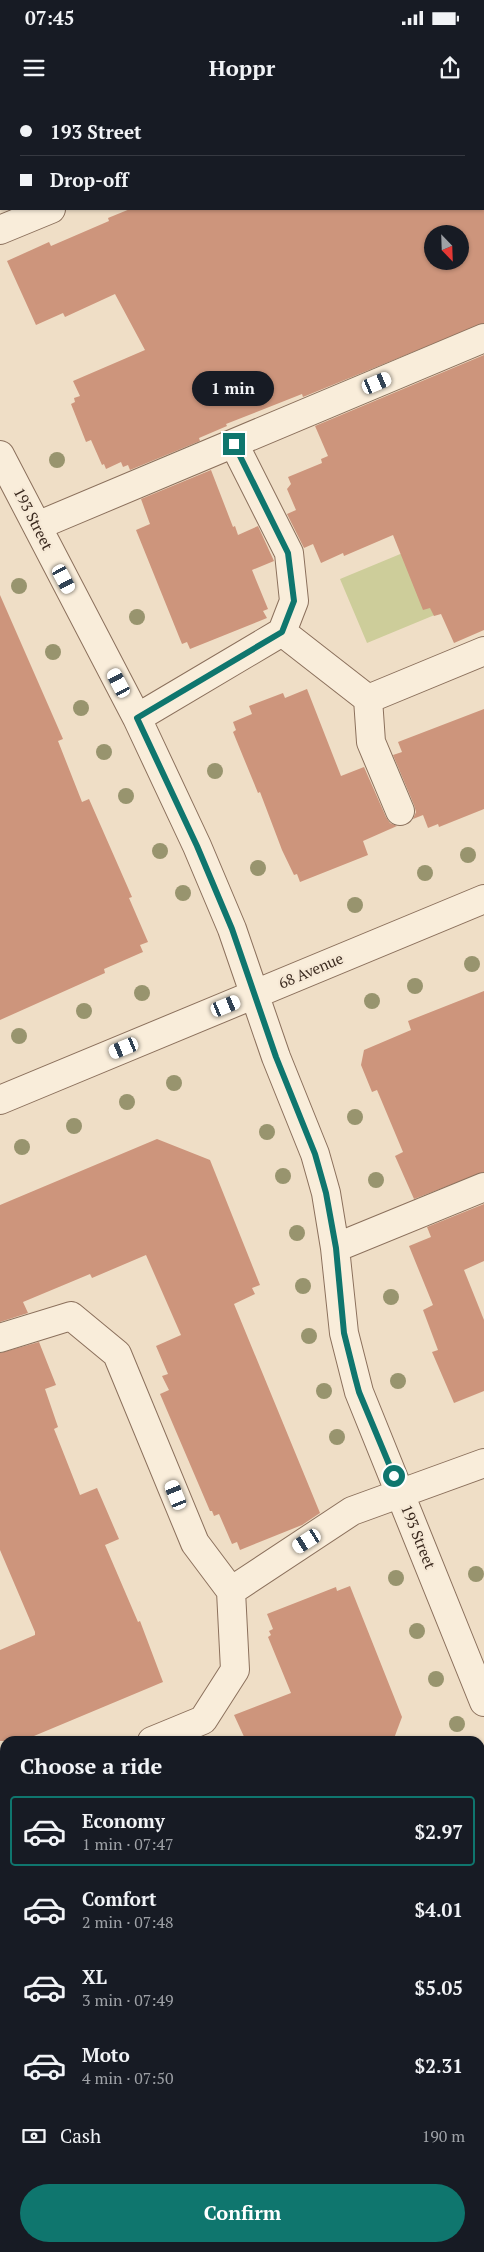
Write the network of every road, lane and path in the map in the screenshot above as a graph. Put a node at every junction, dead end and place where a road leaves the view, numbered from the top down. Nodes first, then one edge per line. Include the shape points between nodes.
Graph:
1 (49, 210) edge
2 (0, 230) edge
3 (484, 338) edge
4 (234, 444) junction
5 (0, 455) edge
6 (37, 526) junction
7 (282, 632) junction
8 (484, 651) edge
9 (368, 699) junction
10 (137, 718) junction
11 (400, 811) dead end
12 (484, 899) edge
13 (254, 994) junction
14 (0, 1100) edge
15 (484, 1187) edge
16 (336, 1248) junction
17 (0, 1338) edge
18 (484, 1463) edge
19 (401, 1494) junction
20 (231, 1591) junction
21 (484, 1702) edge
22 (164, 1736) edge

1 - 2 street
3 - 4 street
4 - 6 street
4 - 7 street via 288,553 294,601
5 - 6 street, 193 Street
6 - 10 street, 193 Street
7 - 9 street
7 - 10 street
8 - 9 street
9 - 11 street via 371,742
10 - 13 street, 193 Street via 197,846 232,929
12 - 13 street, 68 Avenue
13 - 14 street, 68 Avenue
13 - 16 street, 193 Street via 315,1154
15 - 16 street
16 - 19 street, 193 Street via 344,1333 359,1392
17 - 20 street via 71,1316 117,1354 195,1543
18 - 19 street
19 - 20 street via 352,1511
19 - 21 street, 193 Street
20 - 22 street via 235,1670 203,1720

